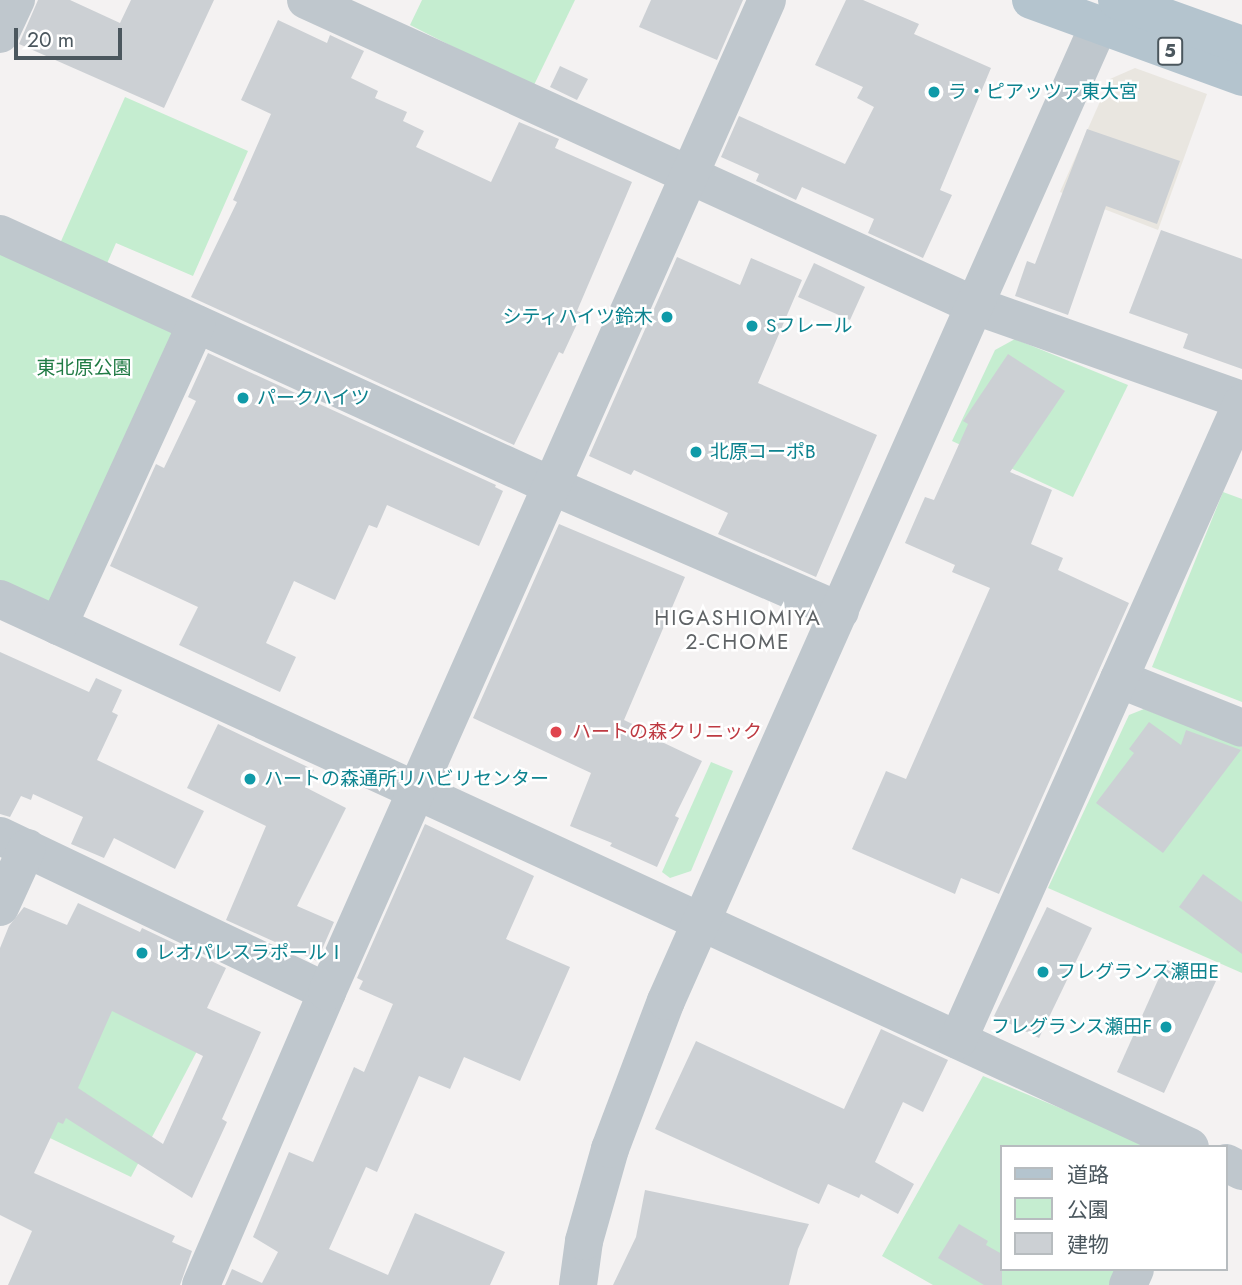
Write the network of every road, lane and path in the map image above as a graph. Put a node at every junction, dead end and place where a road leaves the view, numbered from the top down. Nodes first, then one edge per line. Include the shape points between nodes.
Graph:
1 (16, 0) edge
2 (306, 0) edge
3 (767, 0) edge
4 (1031, 0) edge
5 (1108, 8) edge
6 (0, 34) edge
7 (1242, 45) edge
8 (1242, 77) edge
9 (689, 175) junction
10 (0, 234) edge
11 (976, 306) junction
12 (196, 324) junction
13 (1242, 401) edge
14 (552, 486) junction
15 (0, 599) edge
16 (840, 611) junction
17 (58, 626) junction
18 (1119, 680) junction
19 (1242, 728) edge
20 (416, 792) junction
21 (13, 842) edge
22 (0, 907) edge
23 (702, 924) junction
24 (327, 992) junction
25 (958, 1040) junction
26 (1187, 1145) edge
27 (201, 1285) edge
28 (578, 1285) edge

1 - 6 street
2 - 9 street
3 - 9 street
4 - 5 main road, 5
5 - 7 main road, 5
5 - 8 main road, 5
5 - 11 street
9 - 11 street
9 - 14 street
10 - 12 street
11 - 13 street
11 - 16 street
12 - 14 street
12 - 17 street
13 - 18 street
14 - 16 street
14 - 20 street
15 - 17 street
16 - 23 street
17 - 20 street
18 - 19 street
18 - 25 street
20 - 23 street
20 - 24 street
21 - 22 street
21 - 24 street
23 - 25 street
23 - 28 street via 661,1012 610,1149 584,1241
24 - 27 street
25 - 26 street

